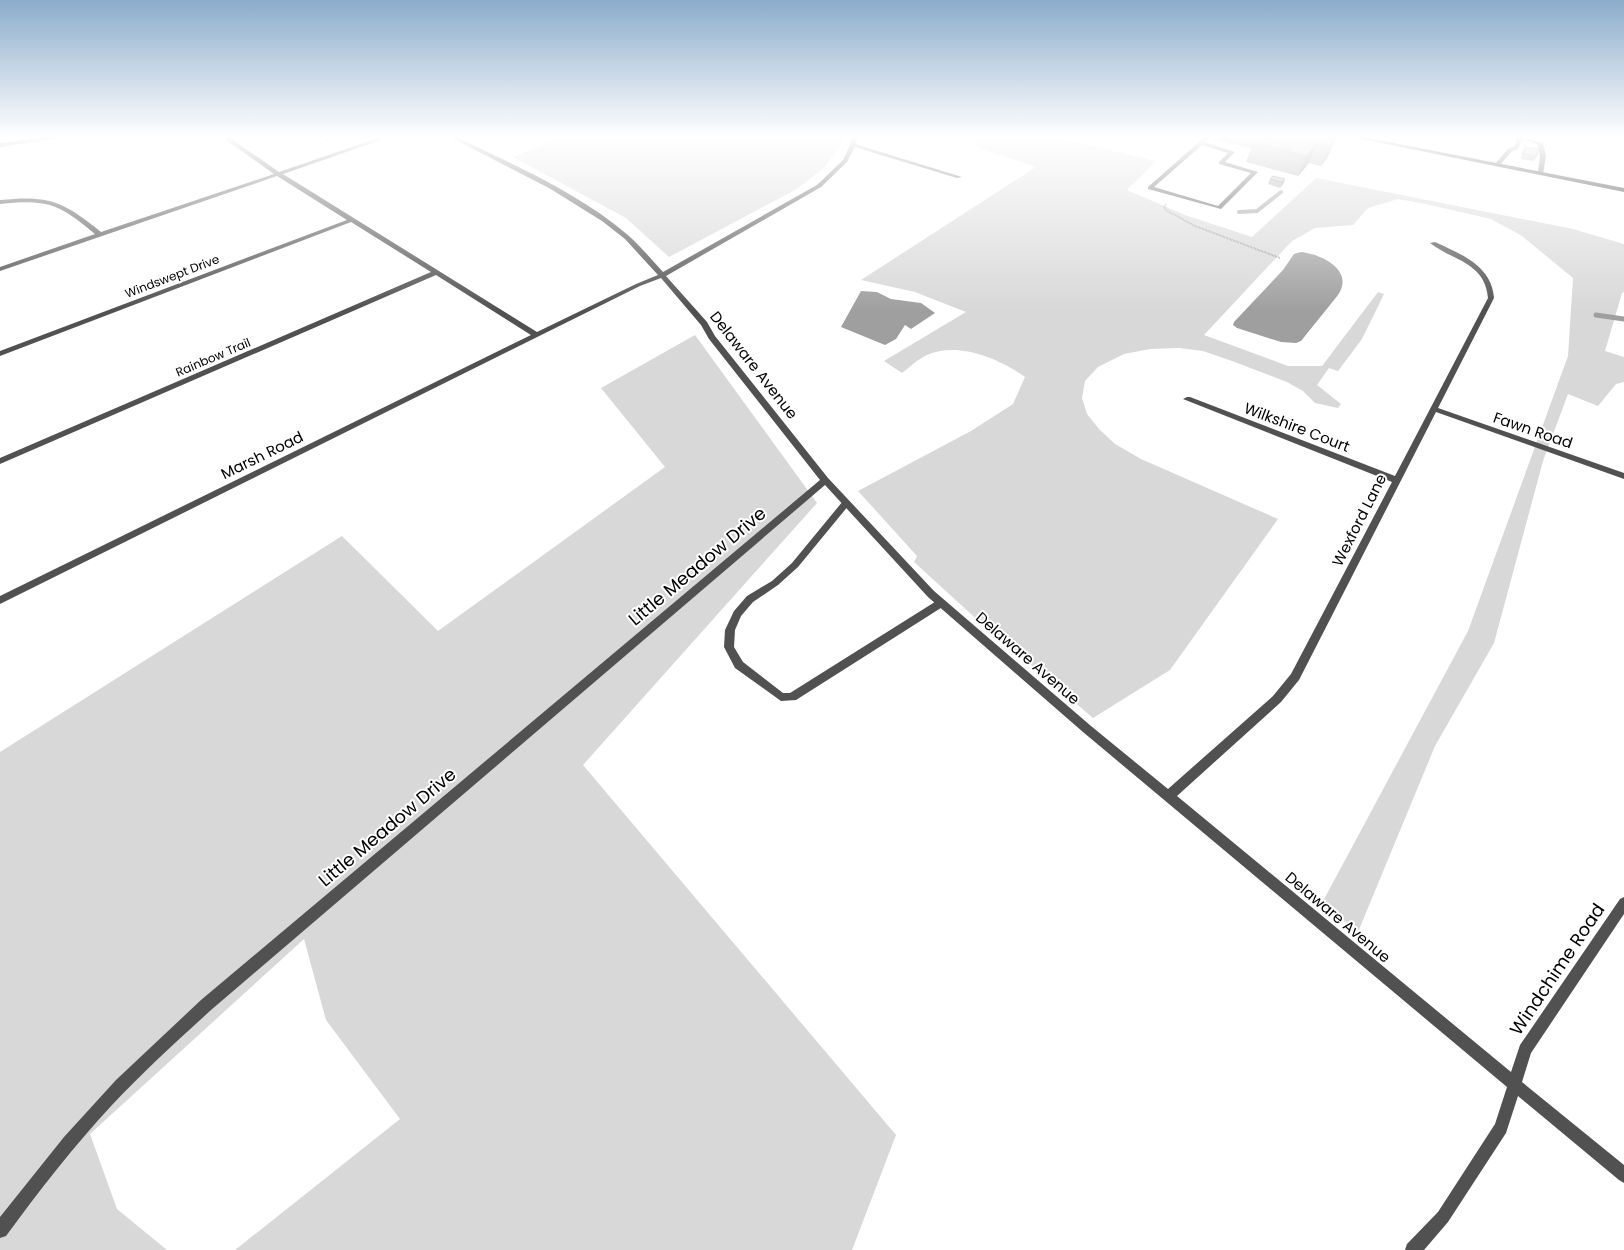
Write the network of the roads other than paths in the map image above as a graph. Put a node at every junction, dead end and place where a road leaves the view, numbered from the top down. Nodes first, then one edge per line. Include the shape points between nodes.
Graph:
1 (222, 193) edge
2 (309, 193) edge
3 (562, 193) edge
4 (806, 193) edge
5 (1168, 193) edge
6 (1234, 193) edge
7 (0, 202) edge
8 (351, 220) junction
9 (100, 235) junction
10 (1433, 243) dead end
11 (0, 269) edge
12 (436, 273) junction
13 (663, 275) junction
14 (536, 335) junction
15 (0, 354) edge
16 (1187, 399) dead end
17 (1434, 409) junction
18 (0, 461) edge
19 (1624, 476) edge
20 (826, 480) junction
21 (1396, 480) junction
22 (846, 503) junction
23 (0, 600) edge
24 (941, 603) junction
25 (1169, 796) junction
26 (1624, 903) edge
27 (1515, 1084) junction
28 (1624, 1175) edge
29 (0, 1230) edge
30 (1414, 1250) edge

1 - 9 street
2 - 8 street
3 - 13 street, Delaware Avenue via 627,238
4 - 13 street, Marsh Road
5 - 6 street via 1219,208
7 - 9 street via 54,202 67,208
8 - 12 street
8 - 15 street, Windswept Drive
9 - 11 street
10 - 17 street, Wexford Lane via 1480,271 1492,291
12 - 14 street
12 - 18 street, Rainbow Trail
13 - 14 street, Marsh Road via 638,284
13 - 20 street, Delaware Avenue
14 - 23 street, Marsh Road
16 - 21 street, Wilkshire Court
17 - 19 street, Fawn Road
17 - 21 street, Wexford Lane
20 - 22 street, Delaware Avenue
20 - 29 street, Little Meadow Drive via 206,1004 94,1114
21 - 25 street, Wexford Lane via 1295,677 1277,699
22 - 24 street, Delaware Avenue
22 - 24 street via 795,565 750,599 737,614 730,630 729,647 738,665 781,697 792,697
24 - 25 street, Delaware Avenue
25 - 27 street, Delaware Avenue
26 - 27 street, Windchime Road via 1525,1050
27 - 28 street, Delaware Avenue
27 - 30 street, Windchime Road via 1501,1128 1443,1218

